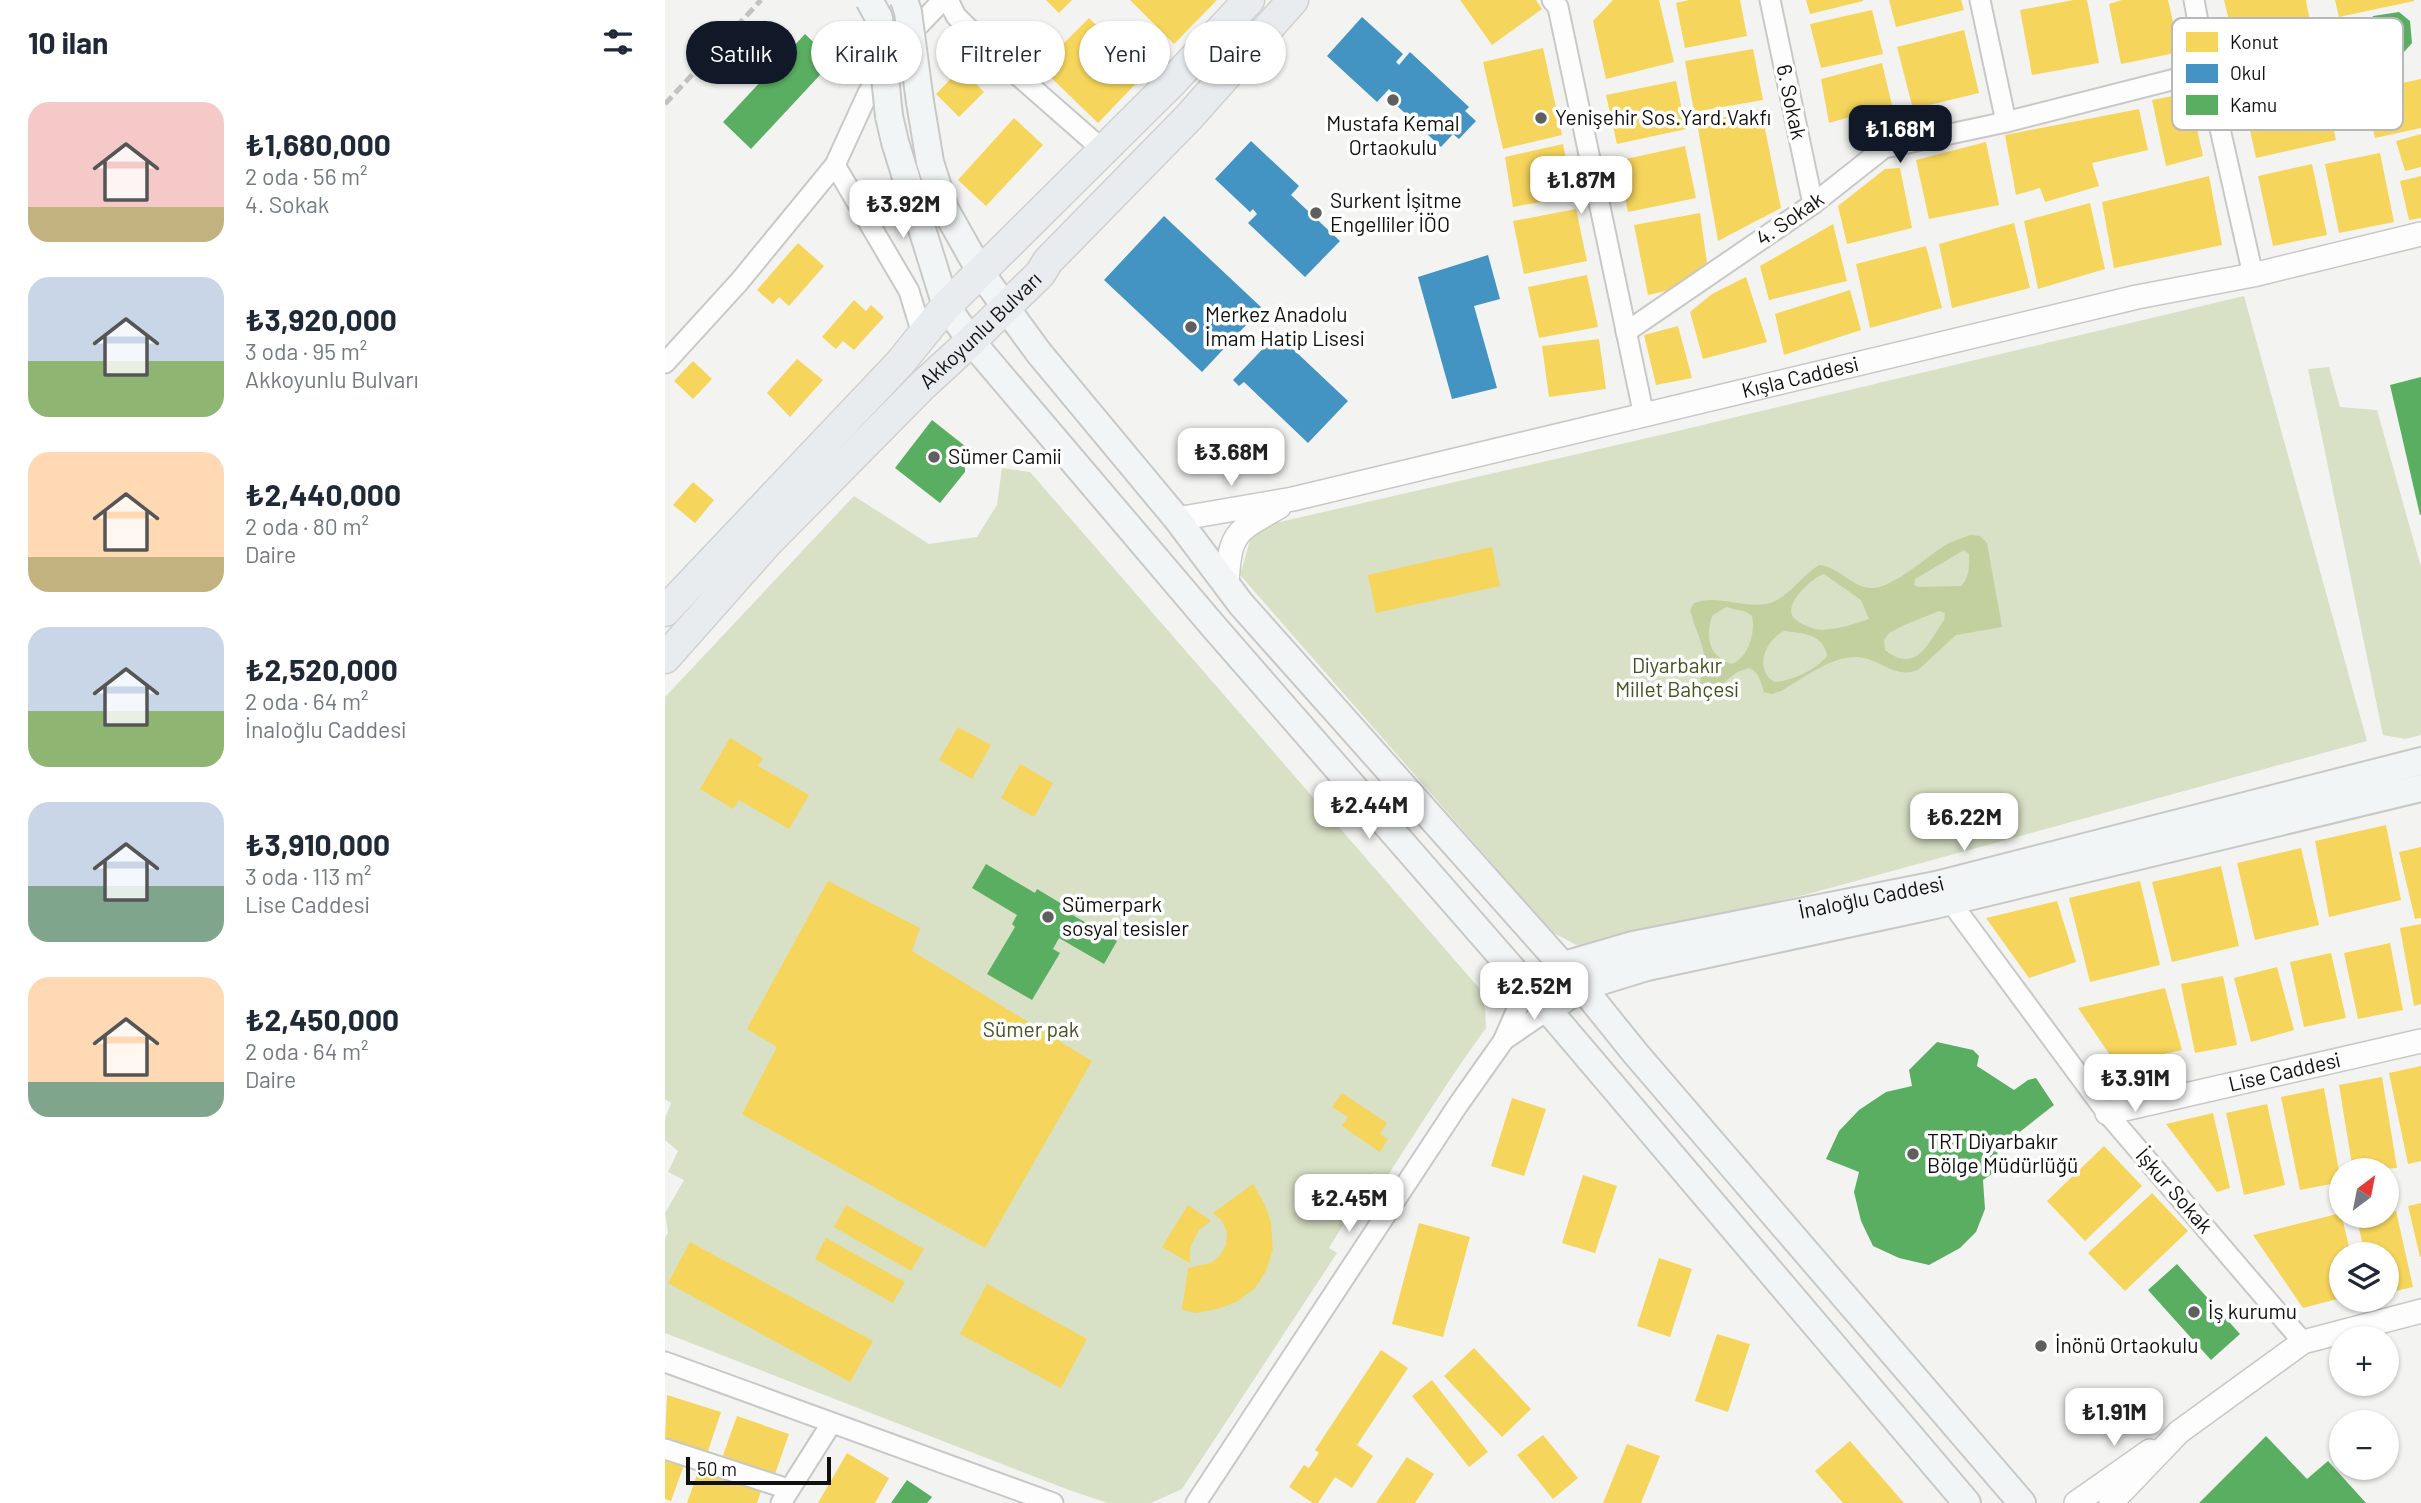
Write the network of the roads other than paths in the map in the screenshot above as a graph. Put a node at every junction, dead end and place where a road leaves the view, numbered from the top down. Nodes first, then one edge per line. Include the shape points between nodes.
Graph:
1 (869, 0) edge
2 (904, 0) edge
3 (946, 0) edge
4 (1249, 0) edge
5 (1293, 0) edge
6 (1770, 0) edge
7 (1980, 0) edge
8 (2194, 0) edge
9 (1559, 3) edge
10 (2197, 18) edge
11 (2172, 80) edge
12 (2006, 122) junction
13 (2220, 130) edge
14 (1103, 150) junction
15 (835, 165) junction
16 (1813, 204) junction
17 (2421, 233) edge
18 (981, 273) junction
19 (2253, 275) junction
20 (946, 306) junction
21 (1006, 308) junction
22 (1626, 332) junction
23 (923, 337) junction
24 (971, 341) junction
25 (665, 363) edge
26 (1644, 416) junction
27 (1293, 499) junction
28 (1177, 519) junction
29 (1227, 584) junction
30 (665, 611) edge
31 (665, 658) edge
32 (2421, 761) edge
33 (2421, 788) edge
34 (1950, 901) junction
35 (1561, 966) junction
36 (1527, 987) junction
37 (1582, 987) junction
38 (1548, 1010) junction
39 (1504, 1040) junction
40 (2421, 1041) edge
41 (2108, 1113) junction
42 (2421, 1311) edge
43 (2303, 1342) junction
44 (665, 1362) edge
45 (831, 1424) junction
46 (2179, 1432) junction
47 (665, 1449) edge
48 (784, 1496) edge
49 (1053, 1503) edge
50 (1196, 1503) edge
51 (1967, 1503) edge
52 (2022, 1503) edge
53 (2075, 1503) edge
54 (2111, 1503) edge

1 - 20 main road, bridge via 879,18 895,142
2 - 18 main road, bridge via 930,162 945,209
3 - 14 street via 997,57
3 - 15 street via 895,50 868,93
4 - 14 main road, Akkoyunlu Bulvarı
5 - 21 main road, Akkoyunlu Bulvarı via 1189,117
6 - 16 street, 6. Sokak
7 - 12 street
8 - 10 street
9 - 22 street
11 - 12 street, 4. Sokak
12 - 16 street, 4. Sokak via 1884,148
13 - 19 street
14 - 18 main road, Akkoyunlu Bulvarı
15 - 23 street via 909,291
15 - 25 street
16 - 22 street, 4. Sokak
17 - 19 street, Kışla Caddesi
18 - 20 main road, Akkoyunlu Bulvarı
18 - 21 main road
19 - 26 street, Kışla Caddesi via 2137,297
20 - 23 main road, Akkoyunlu Bulvarı
20 - 24 main road
21 - 24 main road, Akkoyunlu Bulvarı
21 - 28 main road
22 - 26 street
23 - 30 main road, Akkoyunlu Bulvarı
24 - 31 main road, Akkoyunlu Bulvarı via 766,544
24 - 36 main road
26 - 27 street, Kışla Caddesi
27 - 28 street, Kışla Caddesi
27 - 29 street via 1241,529 1229,551
28 - 29 main road
29 - 35 main road
32 - 35 main road, İnaloğlu Caddesi via 1936,884 1633,945
33 - 34 main road, İnaloğlu Caddesi
34 - 37 main road, İnaloğlu Caddesi via 1647,967
34 - 41 street, İşkur Sokak
35 - 36 main road, İnaloğlu Caddesi
35 - 37 main road
36 - 38 main road
36 - 39 street
37 - 38 main road, İnaloğlu Caddesi
37 - 52 main road
38 - 39 street
38 - 51 main road
39 - 50 street
40 - 41 street, Lise Caddesi
41 - 43 street, İşkur Sokak
42 - 43 street
43 - 46 street
44 - 45 street
45 - 48 street
45 - 49 street
46 - 53 street
46 - 54 street
47 - 48 street

